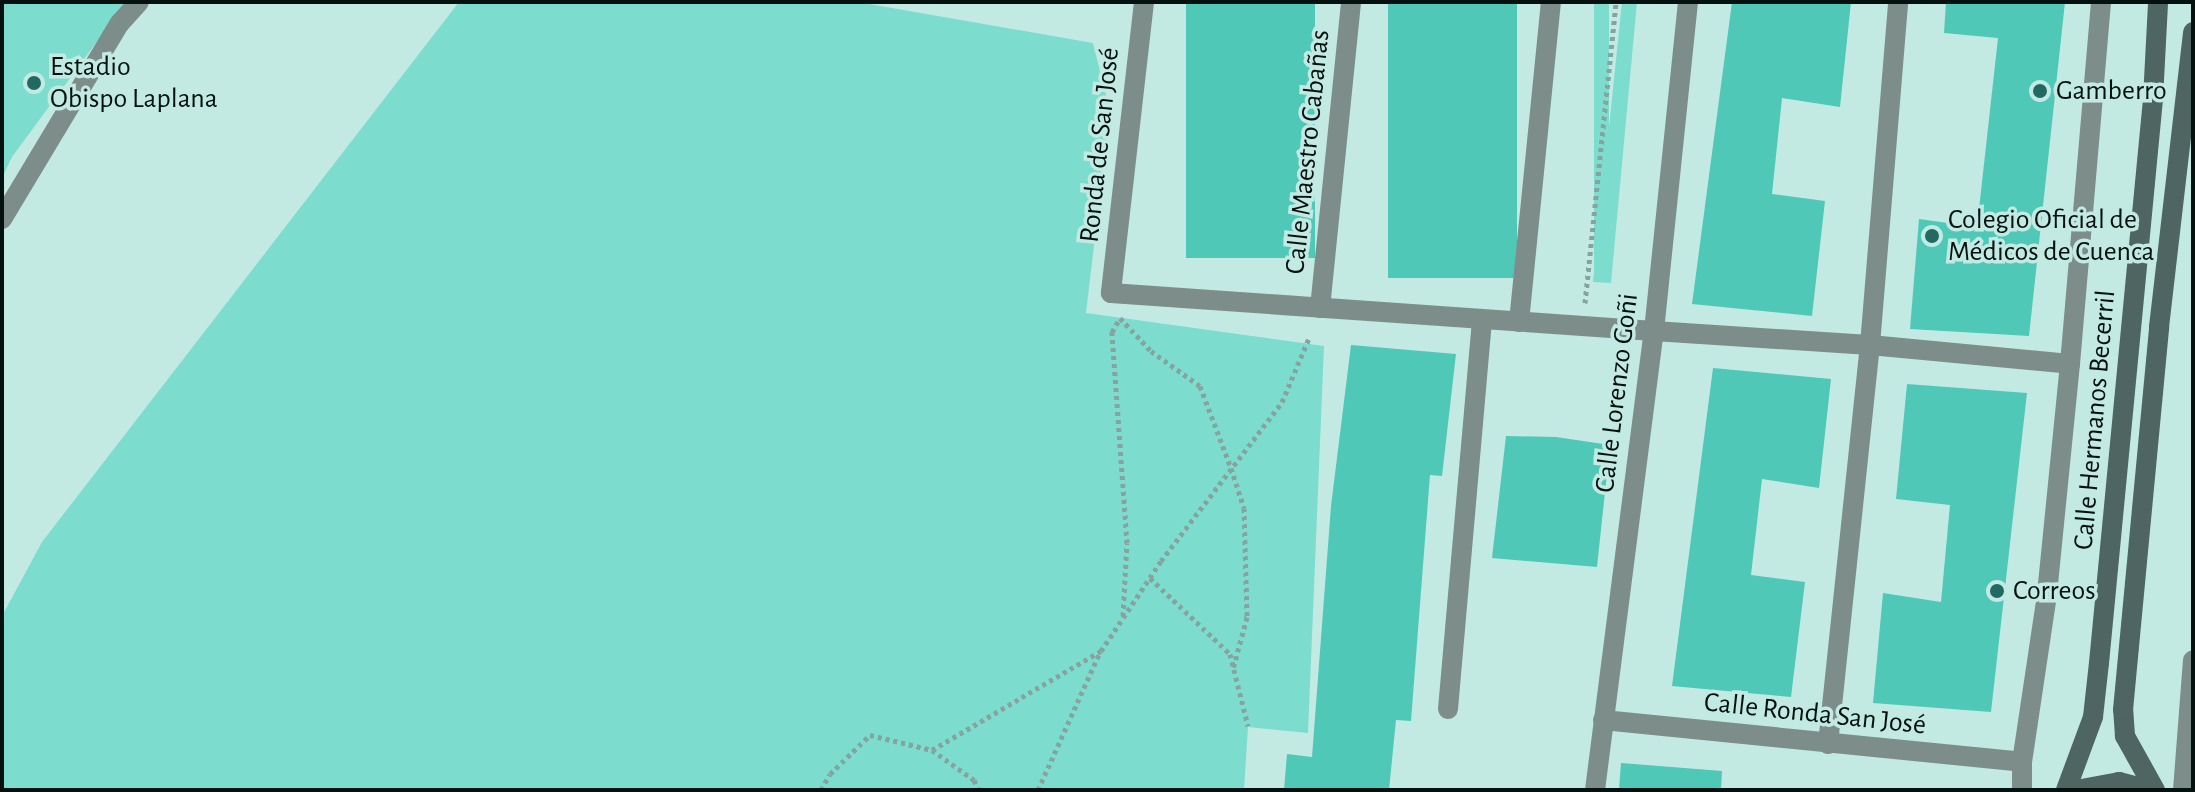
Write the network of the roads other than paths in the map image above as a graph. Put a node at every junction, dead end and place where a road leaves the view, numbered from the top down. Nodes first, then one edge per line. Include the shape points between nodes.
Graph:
1 (139, 2) edge
2 (1144, 2) edge
3 (1351, 2) edge
4 (1551, 2) edge
5 (1688, 2) edge
6 (1898, 2) edge
7 (2101, 2) edge
8 (2158, 2) edge
9 (2193, 32) edge
10 (2, 219) edge
11 (1320, 308) junction
12 (1482, 319) junction
13 (1519, 322) junction
14 (1654, 331) junction
15 (1870, 345) junction
16 (2070, 364) junction
17 (2193, 660) edge
18 (1448, 709) dead end
19 (1603, 720) junction
20 (1828, 744) junction
21 (2022, 762) junction
22 (1595, 790) edge
23 (2022, 790) edge
24 (2066, 790) edge
25 (2076, 790) edge
26 (2148, 790) edge
27 (2155, 790) edge
28 (2183, 790) edge

1 - 10 street via 120,23
2 - 11 street, Ronda de San José via 1111,293
3 - 11 street, Calle Maestro Cabañas
4 - 13 street
5 - 14 street, Calle Lorenzo Goñi
6 - 15 street
7 - 16 street, Calle Hermanos Becerril
8 - 24 main road, Calle Hermanos Becerril via 2093,717
9 - 27 main road, Calle Hermanos Becerril via 2123,710 2125,736
11 - 12 street
12 - 13 street
12 - 18 street
13 - 14 street
14 - 15 street
14 - 19 street, Calle Lorenzo Goñi
15 - 16 street
15 - 20 street
16 - 21 street, Calle Hermanos Becerril via 2047,594
17 - 28 street
19 - 20 street, Calle Ronda San José
19 - 22 street, Calle Lorenzo Goñi
20 - 21 street, Calle Ronda San José
21 - 23 street, Calle Hermanos Becerril
25 - 26 main road via 2119,782

